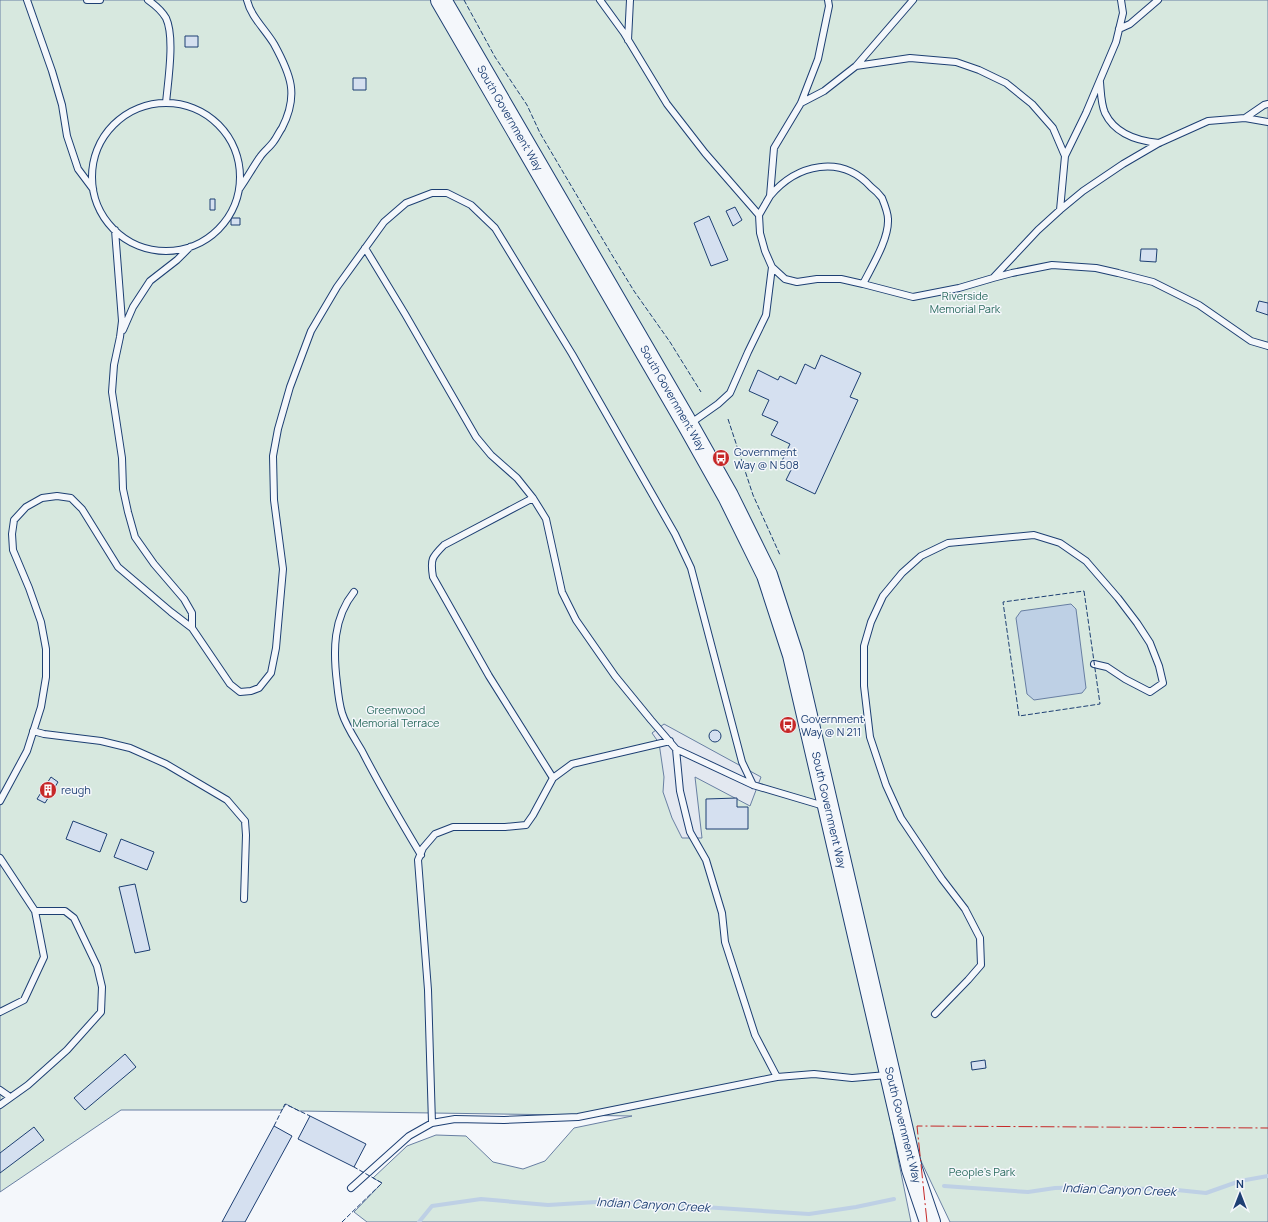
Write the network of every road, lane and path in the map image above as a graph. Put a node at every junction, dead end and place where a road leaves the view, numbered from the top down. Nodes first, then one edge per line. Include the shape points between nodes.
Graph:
1 (27, 0) edge
2 (87, 0) edge
3 (100, 0) edge
4 (148, 0) edge
5 (247, 0) edge
6 (441, 0) edge
7 (600, 0) edge
8 (630, 0) edge
9 (828, 0) edge
10 (913, 0) edge
11 (1121, 0) edge
12 (1158, 0) edge
13 (1119, 29) junction
14 (628, 40) junction
15 (856, 66) junction
16 (1100, 80) junction
17 (166, 103) junction
18 (801, 103) junction
19 (1268, 104) edge
20 (1245, 118) junction
21 (1268, 122) edge
22 (1159, 143) junction
23 (1065, 156) junction
24 (240, 188) junction
25 (93, 189) junction
26 (770, 196) junction
27 (1060, 210) junction
28 (760, 215) junction
29 (116, 230) junction
30 (190, 247) junction
31 (365, 248) junction
32 (772, 267) junction
33 (993, 278) junction
34 (863, 284) junction
35 (120, 337) junction
36 (1268, 346) edge
37 (688, 425) junction
38 (533, 498) junction
39 (354, 592) dead end
40 (192, 628) junction
41 (1094, 664) dead end
42 (33, 732) junction
43 (670, 741) junction
44 (676, 749) junction
45 (553, 778) junction
46 (753, 785) junction
47 (0, 801) edge
48 (828, 807) junction
49 (421, 855) junction
50 (0, 858) edge
51 (244, 899) dead end
52 (35, 911) junction
53 (0, 1012) edge
54 (936, 1014) dead end
55 (890, 1074) junction
56 (777, 1077) junction
57 (0, 1090) edge
58 (10, 1097) junction
59 (0, 1105) edge
60 (432, 1124) junction
61 (351, 1188) dead end
62 (922, 1198) junction
63 (921, 1222) edge
64 (930, 1222) edge

1 - 25 lane via 62,105 66,136 78,169
2 - 3 lane
4 - 17 lane via 166,19 170,38
5 - 24 lane via 249,8 288,71 291,99 288,114 275,141 260,157
6 - 37 main road, South Government Way
7 - 14 lane
8 - 14 lane
9 - 18 lane via 818,59
10 - 15 lane
11 - 13 lane
12 - 13 lane via 1130,24
13 - 16 lane
14 - 28 lane via 668,104 705,153
15 - 18 lane via 824,92
15 - 23 lane via 910,58 956,62 978,70 1006,83 1032,104 1053,128
16 - 22 lane via 1101,100 1106,114 1115,126 1129,136 1145,142
16 - 23 lane
17 - 24 lane via 178,103 204,113 224,130 237,153
17 - 25 lane via 143,106 127,113 113,124 102,138 95,154
18 - 26 lane via 774,148
19 - 20 lane
20 - 21 lane
20 - 22 lane via 1208,122
22 - 27 lane via 1083,191
23 - 27 lane
24 - 30 lane via 229,217 220,228
25 - 29 lane via 98,207 107,222
26 - 28 lane
26 - 34 lane via 779,185 794,174 812,168 831,166 850,171 866,181 882,198 888,218 886,234
27 - 33 lane
28 - 32 lane via 760,233
29 - 30 lane via 134,244 151,250 169,251
29 - 35 lane via 122,320
30 - 35 lane via 150,281 133,307
31 - 38 lane via 476,437
31 - 40 lane via 337,286 311,331 290,387 278,429 273,456 274,500 283,569 276,648 271,673 259,688 240,692 230,684
31 - 46 lane via 384,222 406,203 432,194 447,192 471,205 496,228 572,354 675,534 691,568 742,762
32 - 34 lane via 785,279 797,282 829,278
32 - 37 lane via 766,315 730,393
33 - 34 lane via 913,297
33 - 36 lane via 1052,265 1096,268 1118,273 1153,282 1199,305 1251,341
35 - 40 lane via 112,392 128,512 135,537 192,613
37 - 48 main road, South Government Way via 728,496 767,575 793,655
38 - 43 lane via 546,519 562,592 576,620 615,676
38 - 45 lane via 444,545 434,555 431,566 433,577 489,676
39 - 49 lane via 346,602 339,620 335,642 335,667 342,713 385,795
40 - 42 lane via 118,567 82,509 71,498 42,498 26,507 14,520 12,550 41,622 46,649 46,677 41,707
41 - 54 lane via 1107,667 1150,692 1163,683 1150,643 1137,623 1086,561 1060,543 1034,535 948,543 921,556 902,573 883,596 864,646 864,686 870,737 886,785 901,818 965,909 980,938 981,964
42 - 47 lane via 27,751
42 - 51 lane via 101,741 130,748 166,764 227,800 245,821
43 - 44 lane
43 - 45 lane via 572,764
44 - 46 lane
44 - 56 lane via 680,791 690,832 706,860 722,913 725,942 755,1035
45 - 49 lane via 526,825 452,827 435,834 423,848
46 - 48 lane
48 - 55 main road, South Government Way
49 - 60 lane via 418,860 428,990
50 - 52 lane
52 - 53 lane via 44,958 24,1000
52 - 58 lane via 65,911 74,918 97,966 102,987 101,1012 67,1050 28,1085
55 - 56 lane via 852,1078 814,1074
55 - 62 main road, South Government Way via 912,1169
56 - 60 lane via 578,1117 455,1119
57 - 58 lane
58 - 59 lane
60 - 61 lane via 409,1136
62 - 63 main road
62 - 64 main road, South Government Way

